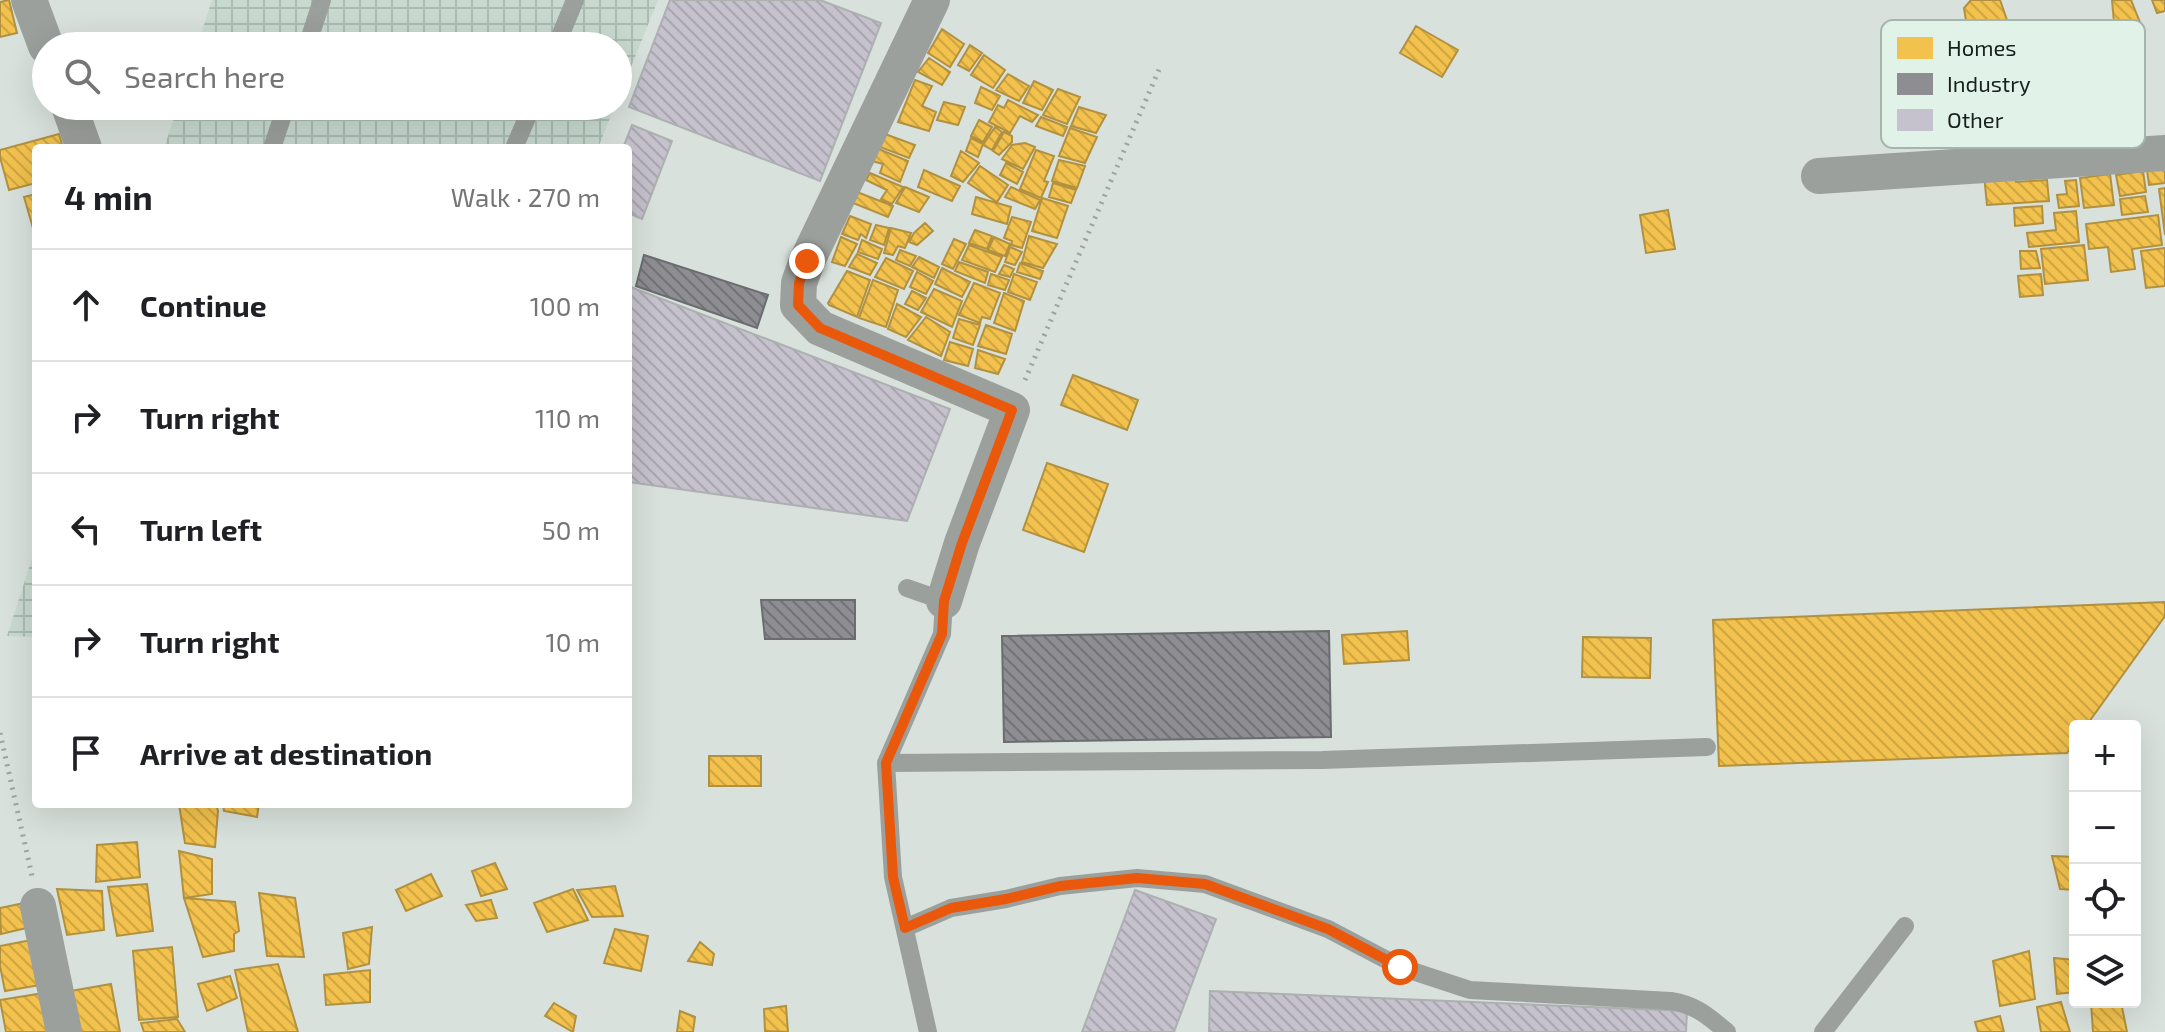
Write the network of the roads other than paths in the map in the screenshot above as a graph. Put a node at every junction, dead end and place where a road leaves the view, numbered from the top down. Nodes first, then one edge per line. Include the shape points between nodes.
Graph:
1 (29, 0) edge
2 (322, 0) edge
3 (575, 0) edge
4 (932, 0) edge
5 (41, 32) edge
6 (312, 32) edge
7 (562, 32) edge
8 (74, 120) edge
9 (281, 120) edge
10 (526, 120) edge
11 (83, 144) edge
12 (273, 144) edge
13 (516, 144) edge
14 (2165, 153) edge
15 (1819, 176) dead end
16 (907, 588) dead end
17 (944, 601) junction
18 (1707, 747) dead end
19 (886, 763) junction
20 (38, 906) road end
21 (1905, 926) dead end
22 (905, 928) junction
23 (64, 1032) edge
24 (928, 1032) edge
25 (1727, 1032) edge
26 (1823, 1032) edge

1 - 5 street
2 - 6 lane
3 - 7 lane
4 - 17 street via 807,261 798,305 820,328 1012,410
8 - 11 street
9 - 12 lane
10 - 13 lane
14 - 15 street
16 - 17 lane
17 - 19 lane via 942,634
18 - 19 lane via 1322,760
19 - 22 lane via 893,877
20 - 23 street
21 - 26 lane
22 - 24 lane
22 - 25 lane via 951,908 1060,886 1137,878 1205,884 1328,929 1400,967 1470,990 1688,1003

